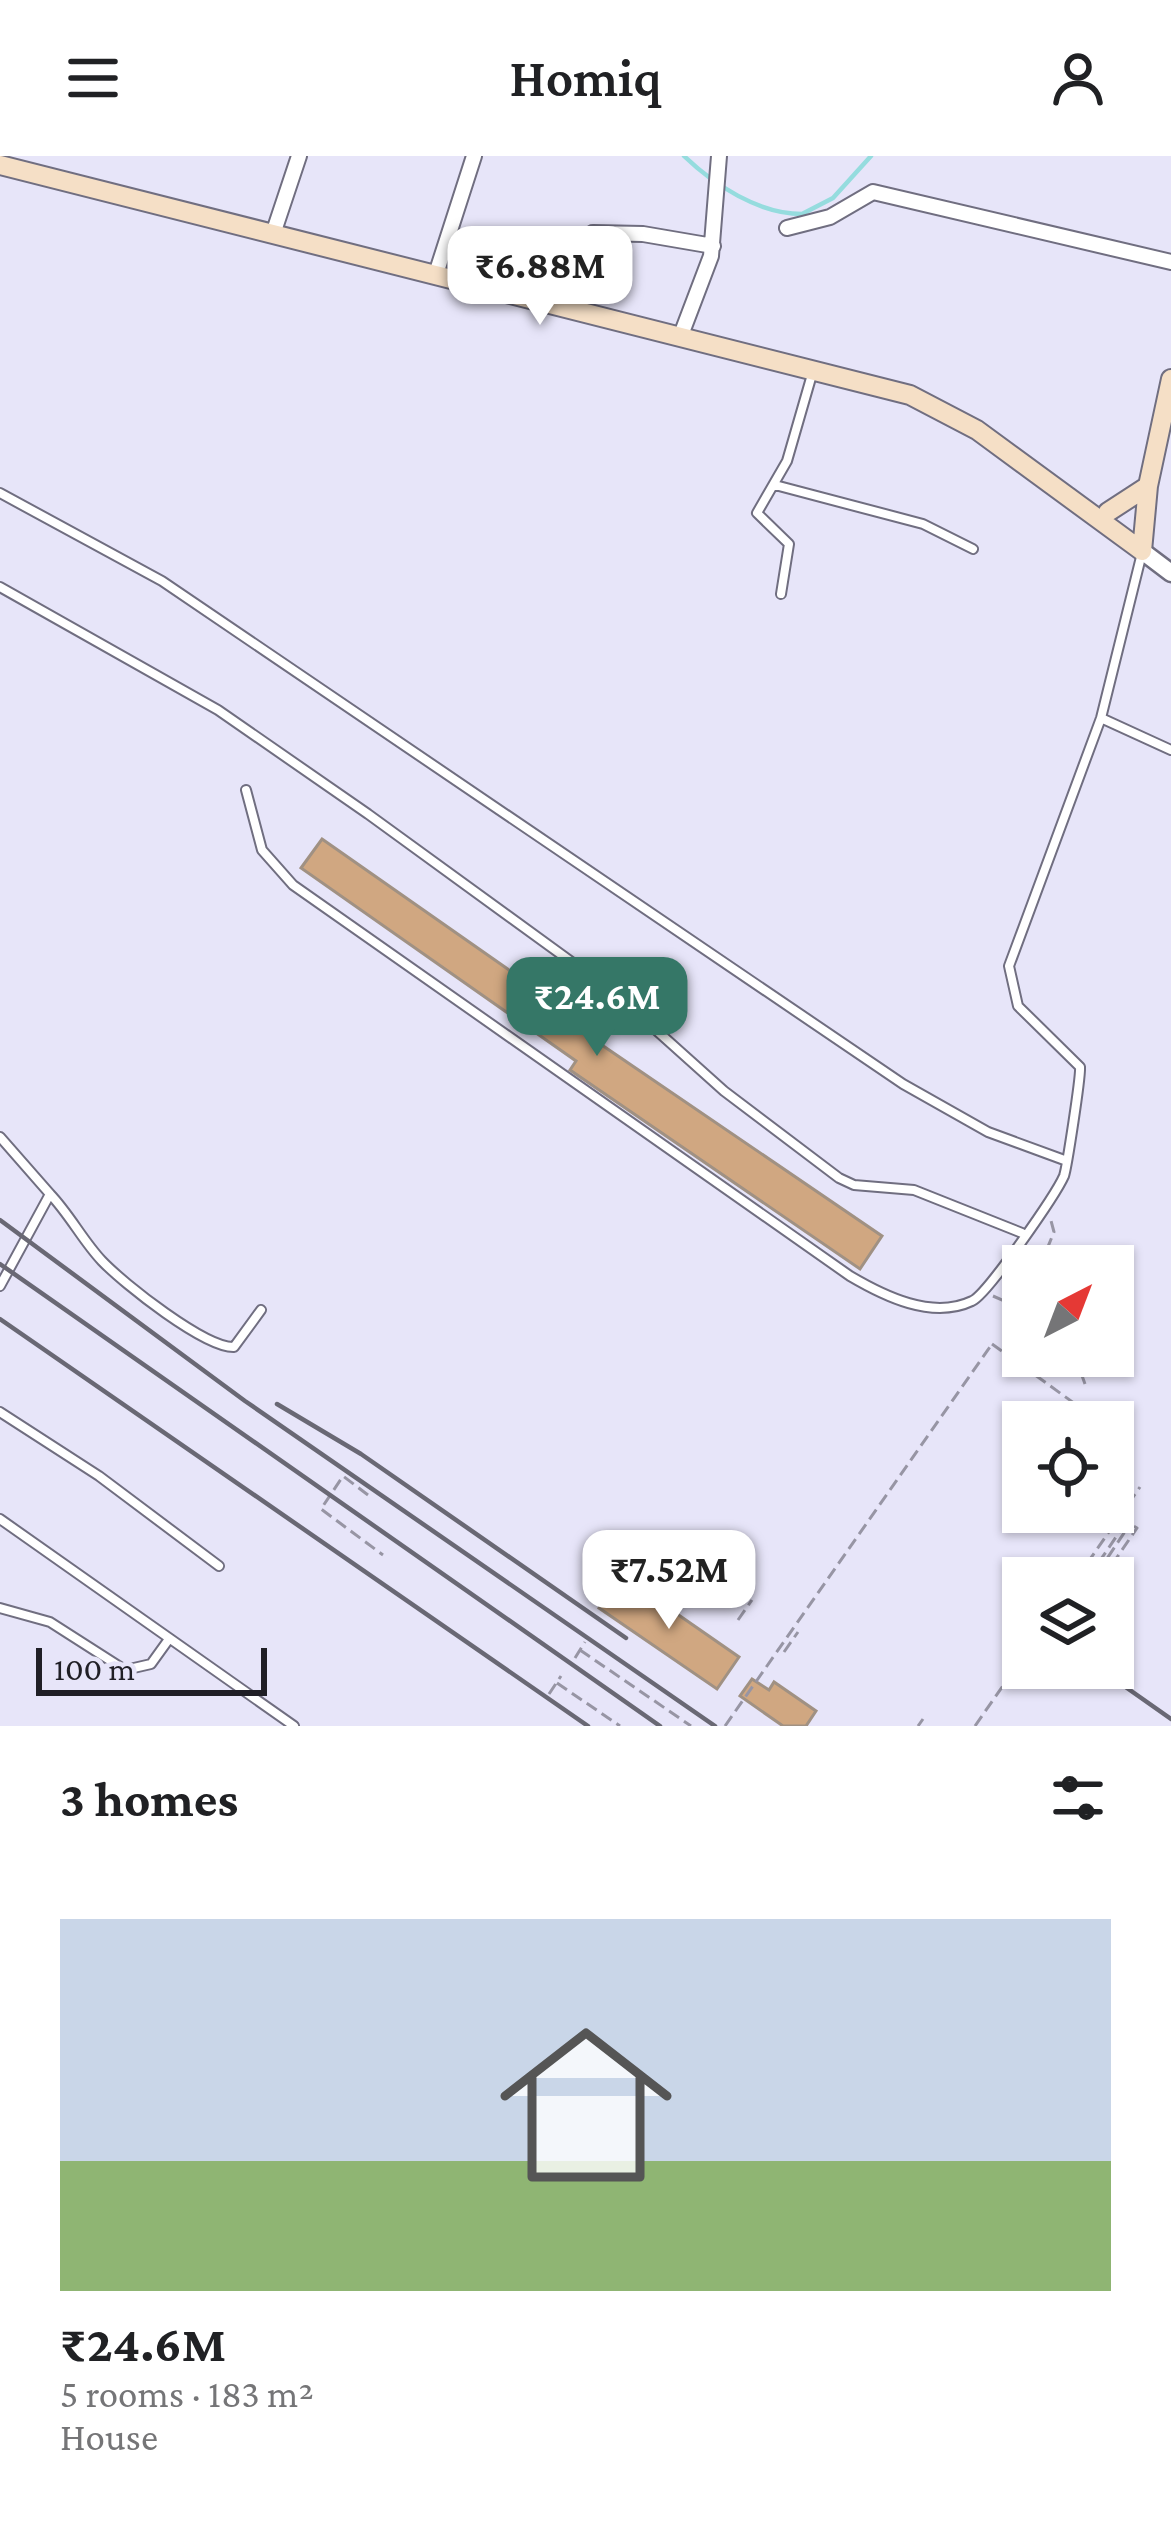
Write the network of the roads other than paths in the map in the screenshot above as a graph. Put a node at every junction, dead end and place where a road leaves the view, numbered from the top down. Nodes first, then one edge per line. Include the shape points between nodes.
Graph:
1 (298, 156) edge
2 (474, 156) edge
3 (718, 162) edge
4 (0, 166) edge
5 (787, 228) dead end
6 (272, 233) junction
7 (713, 246) junction
8 (1171, 262) edge
9 (436, 274) junction
10 (565, 306) junction
11 (681, 335) junction
12 (813, 369) junction
13 (1171, 379) edge
14 (775, 485) junction
15 (1148, 486) junction
16 (0, 494) edge
17 (1078, 500) junction
18 (1108, 512) junction
19 (973, 549) dead end
20 (1153, 549) edge
21 (1171, 573) edge
22 (0, 587) edge
23 (782, 594) dead end
24 (1101, 718) junction
25 (1171, 750) edge
26 (246, 790) dead end
27 (0, 1138) edge
28 (1067, 1162) junction
29 (50, 1195) junction
30 (1022, 1234) junction
31 (0, 1286) edge
32 (261, 1310) dead end
33 (0, 1412) edge
34 (0, 1519) edge
35 (219, 1566) dead end
36 (0, 1607) edge
37 (169, 1639) junction
38 (294, 1726) edge

1 - 6 street
2 - 9 street
3 - 7 street
4 - 6 main road
5 - 8 street via 830,218 873,192
6 - 9 main road
7 - 10 street via 593,233
7 - 11 street
9 - 10 main road
10 - 11 main road
11 - 12 main road
12 - 14 lane
12 - 17 main road via 946,411
13 - 15 main road
14 - 19 lane via 923,524
14 - 23 lane via 758,513 789,544
15 - 18 main road
15 - 20 main road
16 - 28 lane via 162,581 903,1084 988,1132
17 - 18 main road
17 - 20 main road
18 - 20 main road
20 - 21 street
20 - 24 lane
22 - 30 lane via 218,710 368,814 617,995 724,1091 839,1178 914,1190
24 - 25 lane
24 - 28 lane via 1008,976 1027,1019 1080,1067
26 - 30 lane via 254,834 293,885 850,1276 901,1302 970,1303
27 - 29 lane
28 - 30 lane
29 - 31 lane
29 - 32 lane via 106,1265 211,1341 235,1347
33 - 35 lane
34 - 37 lane
36 - 37 lane via 50,1622 125,1670 152,1664
37 - 38 lane

